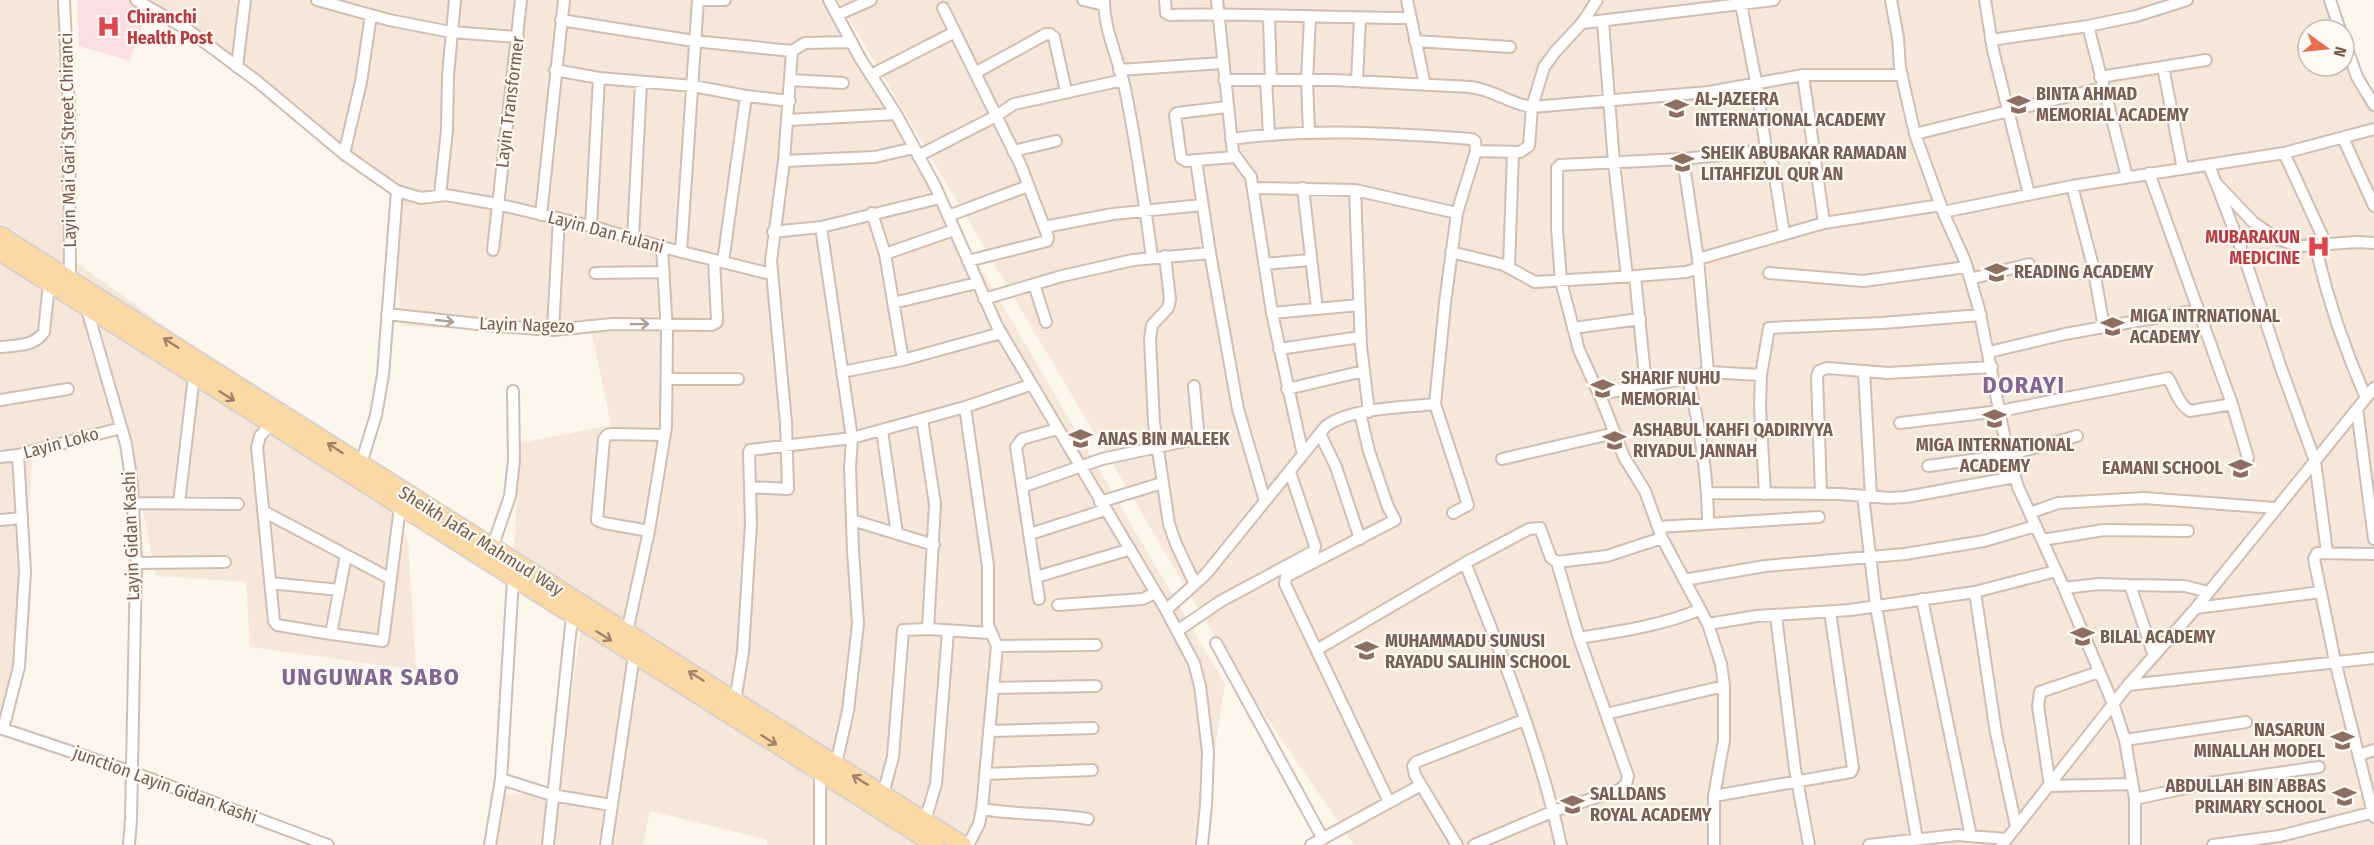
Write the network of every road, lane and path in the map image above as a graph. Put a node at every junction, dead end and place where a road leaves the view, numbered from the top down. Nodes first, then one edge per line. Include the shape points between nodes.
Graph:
1 (64, 0) edge
2 (136, 0) edge
3 (245, 0) edge
4 (317, 0) edge
5 (363, 0) edge
6 (455, 0) edge
7 (521, 0) edge
8 (564, 0) edge
9 (698, 0) edge
10 (704, 0) edge
11 (725, 0) edge
12 (829, 0) edge
13 (871, 0) edge
14 (1083, 0) edge
15 (1165, 0) edge
16 (1217, 0) edge
17 (1407, 0) edge
18 (1597, 0) edge
19 (1774, 0) edge
20 (1891, 0) edge
21 (1985, 0) edge
22 (2187, 0) edge
23 (2330, 0) edge
24 (1104, 2) edge
25 (1713, 4) edge
26 (1741, 4) junction
27 (943, 8) dead end
28 (366, 14) junction
29 (1218, 14) junction
30 (837, 15) junction
31 (1269, 16) junction
32 (1310, 18) junction
33 (1360, 18) junction
34 (1411, 18) junction
35 (2336, 18) edge
36 (561, 20) junction
37 (1603, 22) junction
38 (1582, 23) junction
39 (2088, 26) junction
40 (451, 32) junction
41 (955, 32) junction
42 (518, 38) junction
43 (1991, 40) junction
44 (694, 41) junction
45 (1415, 41) junction
46 (852, 42) junction
47 (1510, 47) dead end
48 (792, 51) junction
49 (2206, 60) dead end
50 (1222, 63) junction
51 (2163, 67) junction
52 (237, 68) junction
53 (555, 70) junction
54 (975, 73) junction
55 (2356, 74) edge
56 (871, 75) junction
57 (1121, 75) junction
58 (1803, 75) junction
59 (1902, 75) junction
60 (599, 78) junction
61 (791, 80) junction
62 (1224, 80) junction
63 (1268, 80) junction
64 (1308, 80) junction
65 (1357, 81) junction
66 (1756, 82) junction
67 (641, 83) junction
68 (843, 83) dead end
69 (2101, 83) junction
70 (1425, 85) junction
71 (693, 86) junction
72 (1066, 91) junction
73 (746, 96) junction
74 (1608, 100) junction
75 (790, 101) junction
76 (2374, 105) edge
77 (1227, 107) junction
78 (1532, 107) junction
79 (2007, 110) junction
80 (896, 114) junction
81 (996, 116) junction
82 (788, 120) junction
83 (2374, 129) edge
84 (1309, 132) junction
85 (1269, 134) junction
86 (1916, 134) junction
87 (2343, 138) junction
88 (1231, 139) junction
89 (1056, 141) dead end
90 (1766, 150) junction
91 (1013, 151) junction
92 (1476, 151) junction
93 (916, 152) junction
94 (1513, 152) junction
95 (2284, 153) junction
96 (344, 154) junction
97 (1234, 157) junction
98 (1683, 159) junction
99 (784, 161) junction
100 (1196, 161) junction
101 (1614, 163) junction
102 (2209, 166) junction
103 (2183, 169) junction
104 (2149, 173) junction
105 (2127, 177) junction
106 (2216, 183) junction
107 (1028, 186) junction
108 (2072, 186) junction
109 (1253, 188) junction
110 (1303, 188) junction
111 (1355, 189) junction
112 (397, 191) junction
113 (2029, 194) junction
114 (440, 195) junction
115 (940, 198) junction
116 (497, 204) junction
117 (1202, 205) junction
118 (2374, 206) edge
119 (1942, 209) junction
120 (1145, 212) junction
121 (872, 213) junction
122 (1457, 213) junction
123 (541, 215) junction
124 (948, 216) junction
125 (559, 218) junction
126 (1824, 223) junction
127 (591, 226) junction
128 (821, 226) junction
129 (1044, 226) junction
130 (954, 230) junction
131 (773, 232) junction
132 (1784, 234) junction
133 (0, 235) edge
134 (633, 237) junction
135 (2374, 243) edge
136 (2320, 244) junction
137 (662, 248) junction
138 (493, 250) dead end
139 (0, 252) edge
140 (681, 252) junction
141 (1451, 252) junction
142 (1210, 253) junction
143 (885, 254) junction
144 (1165, 256) junction
145 (1152, 257) junction
146 (1310, 260) junction
147 (719, 261) junction
148 (968, 261) junction
149 (1264, 264) junction
150 (1698, 264) junction
151 (2029, 264) dead end
152 (1509, 267) junction
153 (1967, 267) junction
154 (664, 272) junction
155 (595, 273) dead end
156 (1769, 273) dead end
157 (771, 274) junction
158 (1631, 277) junction
159 (70, 279) junction
160 (1970, 279) junction
161 (1561, 281) junction
162 (49, 283) junction
163 (977, 283) junction
164 (1034, 284) junction
165 (984, 299) junction
166 (893, 303) junction
167 (86, 305) junction
168 (1359, 305) junction
169 (1317, 309) junction
170 (2198, 310) junction
171 (1272, 313) junction
172 (387, 314) junction
173 (1981, 315) junction
174 (1640, 319) junction
175 (1046, 322) dead end
176 (667, 324) junction
177 (2104, 327) junction
178 (1573, 328) junction
179 (553, 330) junction
180 (1001, 333) junction
181 (1360, 337) junction
182 (0, 347) edge
183 (1279, 349) junction
184 (1989, 352) junction
185 (903, 360) junction
186 (1992, 368) junction
187 (1364, 371) junction
188 (842, 372) junction
189 (1708, 372) junction
190 (1864, 372) junction
191 (1761, 375) junction
192 (194, 376) junction
193 (1688, 378) junction
194 (667, 379) junction
195 (738, 379) dead end
196 (1030, 385) junction
197 (1194, 386) dead end
198 (1646, 386) junction
199 (2374, 388) edge
200 (68, 389) dead end
201 (1287, 389) junction
202 (513, 391) dead end
203 (1599, 394) junction
204 (2366, 398) junction
205 (0, 400) edge
206 (1435, 404) junction
207 (2232, 404) junction
208 (965, 406) junction
209 (2356, 409) junction
210 (2000, 411) junction
211 (1365, 413) junction
212 (922, 419) junction
213 (1900, 423) dead end
214 (271, 424) junction
215 (121, 428) junction
216 (1057, 429) junction
217 (882, 431) junction
218 (1615, 433) junction
219 (1320, 434) junction
220 (665, 435) junction
221 (2077, 436) dead end
222 (852, 438) junction
223 (786, 444) junction
224 (1157, 447) junction
225 (2008, 454) junction
226 (18, 455) junction
227 (1303, 455) junction
228 (0, 457) edge
229 (2248, 458) dead end
230 (1502, 459) dead end
231 (2315, 460) junction
232 (361, 464) junction
233 (1928, 466) dead end
234 (1080, 468) junction
235 (1290, 472) junction
236 (2014, 477) junction
237 (1162, 483) junction
238 (750, 487) junction
239 (1022, 487) junction
240 (1708, 493) junction
241 (1765, 494) junction
242 (1821, 494) junction
243 (1867, 496) junction
244 (1265, 501) junction
245 (133, 503) junction
246 (179, 503) junction
247 (238, 504) dead end
248 (1103, 506) junction
249 (400, 507) junction
250 (2275, 508) junction
251 (263, 511) junction
252 (1453, 513) dead end
253 (2030, 513) junction
254 (1819, 517) dead end
255 (22, 518) junction
256 (0, 520) edge
257 (852, 520) junction
258 (1708, 524) junction
259 (2036, 525) junction
260 (1658, 527) junction
261 (649, 531) junction
262 (2188, 531) dead end
263 (897, 534) junction
264 (1030, 534) junction
265 (1662, 538) junction
266 (1360, 539) junction
267 (2374, 539) edge
268 (2042, 540) junction
269 (934, 545) junction
270 (492, 548) junction
271 (1128, 550) junction
272 (2327, 552) junction
273 (2374, 554) edge
274 (346, 555) junction
275 (1871, 558) junction
276 (225, 562) dead end
277 (1557, 562) junction
278 (136, 563) junction
279 (1465, 563) junction
280 (2056, 571) junction
281 (1036, 577) junction
282 (391, 579) junction
283 (513, 579) junction
284 (1684, 580) junction
285 (270, 583) junction
286 (1195, 584) junction
287 (2130, 585) junction
288 (2064, 588) junction
289 (339, 590) junction
290 (1975, 592) junction
291 (2208, 592) junction
292 (2322, 592) junction
293 (1155, 593) junction
294 (1039, 599) dead end
295 (1922, 599) junction
296 (1058, 605) dead end
297 (1876, 606) junction
298 (2196, 608) junction
299 (1166, 610) junction
300 (1699, 610) junction
301 (1830, 612) junction
302 (572, 616) junction
303 (1776, 616) junction
304 (1708, 624) junction
305 (928, 629) junction
306 (948, 631) junction
307 (1177, 631) junction
308 (627, 632) junction
309 (990, 633) junction
310 (331, 634) junction
311 (1579, 638) junction
312 (1216, 643) dead end
313 (1096, 645) dead end
314 (997, 646) junction
315 (1318, 649) junction
316 (634, 655) junction
317 (2154, 656) junction
318 (2374, 658) edge
319 (2335, 661) junction
320 (2099, 672) junction
321 (1096, 686) dead end
322 (1724, 686) junction
323 (2128, 686) junction
324 (993, 688) junction
325 (735, 700) junction
326 (2114, 706) junction
327 (1606, 714) junction
328 (1524, 720) junction
329 (2246, 722) dead end
330 (2, 728) edge
331 (1093, 728) dead end
332 (989, 731) junction
333 (2126, 740) junction
334 (2374, 750) edge
335 (2359, 755) junction
336 (836, 764) junction
337 (2319, 767) dead end
338 (1092, 770) dead end
339 (132, 772) junction
340 (820, 772) junction
341 (985, 774) junction
342 (501, 779) junction
343 (1797, 782) junction
344 (2132, 783) junction
345 (1421, 785) junction
346 (2050, 786) junction
347 (883, 794) junction
348 (552, 795) junction
349 (1714, 796) junction
350 (2135, 799) junction
351 (1389, 802) junction
352 (611, 805) junction
353 (982, 809) junction
354 (1554, 811) junction
355 (2374, 814) edge
356 (1088, 819) dead end
357 (925, 821) junction
358 (2016, 826) junction
359 (1971, 836) junction
360 (1323, 839) junction
361 (1917, 839) junction
362 (2005, 842) edge
363 (129, 845) edge
364 (328, 845) edge
365 (490, 845) edge
366 (548, 845) edge
367 (606, 845) edge
368 (820, 845) edge
369 (935, 845) edge
370 (963, 845) edge
371 (968, 845) edge
372 (1202, 845) edge
373 (1311, 845) edge
374 (1457, 845) edge
375 (1474, 845) edge
376 (1561, 845) edge
377 (1714, 845) edge
378 (1809, 845) edge
379 (1869, 845) edge
380 (2135, 845) edge
381 (2213, 845) edge

1 - 159 street, Layin Mai Gari Street Chiranci
2 - 52 street, Layin Dan Fulani via 188,30
3 - 52 street
4 - 28 street
5 - 28 street
6 - 40 street
7 - 42 street, Layin Transformer
8 - 36 street
9 - 44 street
10 - 11 street
12 - 30 street
13 - 30 street
14 - 24 street
15 - 29 street via 1168,15
16 - 29 street
17 - 34 street
18 - 38 street
19 - 26 street
20 - 59 street
21 - 43 street
22 - 39 street
23 - 35 street
24 - 57 street
25 - 26 street
25 - 37 street
26 - 66 street
27 - 41 street
28 - 40 street
28 - 96 street via 361,82
29 - 31 street
29 - 50 street
30 - 46 street
31 - 32 street
31 - 63 street
32 - 33 street
32 - 64 street
33 - 34 street
33 - 65 street
34 - 45 street
36 - 44 street
36 - 53 street
37 - 38 street
37 - 74 street
38 - 78 street via 1544,67
39 - 43 street
39 - 69 street
40 - 42 street
40 - 114 street
41 - 54 street
41 - 56 street
42 - 116 street, Layin Transformer
43 - 79 street
44 - 48 street
44 - 71 street
45 - 47 street
45 - 70 street
46 - 48 street via 805,43
46 - 56 street
48 - 61 street
49 - 51 street
50 - 57 street
50 - 62 street
51 - 69 street
51 - 103 street
52 - 96 street, Layin Dan Fulani
53 - 60 street
53 - 123 street
54 - 72 street via 1046,33 1054,37
54 - 81 street
55 - 76 street
56 - 80 street
57 - 72 street
57 - 120 street
58 - 59 street
58 - 66 street
58 - 126 street
59 - 86 street
60 - 67 street
60 - 127 street
61 - 68 street
61 - 75 street
62 - 63 street
62 - 77 street
63 - 64 street
63 - 85 street
64 - 65 street
64 - 84 street
65 - 70 street
66 - 74 street via 1709,92
66 - 90 street
67 - 71 street
67 - 134 street
69 - 79 street
69 - 105 street
70 - 78 street via 1486,88
71 - 73 street
71 - 140 street
72 - 81 street via 1014,104
73 - 75 street
73 - 147 street
74 - 78 street
74 - 101 street
75 - 82 street
77 - 88 street
77 - 100 street via 1175,115 1181,158
78 - 94 street via 1529,146 1525,151
79 - 86 street
79 - 113 street
80 - 82 street
80 - 93 street
81 - 91 street
81 - 93 street
82 - 99 street
83 - 87 street
84 - 85 street
84 - 92 street via 1472,139
85 - 88 street
86 - 119 street
87 - 95 street
87 - 118 street
88 - 97 street
89 - 91 street
90 - 98 street
90 - 132 street via 1773,165
91 - 107 street
92 - 94 street
92 - 122 street
93 - 99 street
93 - 115 street
94 - 152 street
95 - 102 street
95 - 136 street
96 - 112 street, Layin Dan Fulani
97 - 100 street
97 - 109 street via 1251,177
98 - 101 street
98 - 150 street
99 - 131 street
100 - 117 street
101 - 158 street
101 - 161 street via 1557,168
102 - 103 street
102 - 106 street
103 - 104 street
104 - 105 street
104 - 170 street
105 - 108 street
106 - 136 street via 2253,222 2277,239 2300,246
106 - 231 street
107 - 124 street
107 - 129 street
108 - 113 street
108 - 177 street
109 - 110 street
109 - 149 street
110 - 111 street
110 - 146 street
111 - 122 street
111 - 168 street
112 - 114 street, Layin Dan Fulani via 421,198
112 - 172 street
113 - 119 street
114 - 116 street, Layin Dan Fulani
115 - 121 street
115 - 124 street
116 - 123 street, Layin Dan Fulani
116 - 138 street, Layin Transformer
117 - 120 street
117 - 142 street
119 - 126 street
119 - 153 street
120 - 129 street
120 - 145 street
121 - 128 street
121 - 143 street
122 - 141 street
123 - 125 street, Layin Dan Fulani
124 - 130 street
125 - 127 street, Layin Dan Fulani
125 - 179 street
126 - 132 street
127 - 134 street, Layin Dan Fulani
128 - 131 street
128 - 188 street
129 - 148 street via 1047,241
130 - 143 street
130 - 148 street
131 - 157 street
132 - 150 street
133 - 159 main road, Sheikh Jafar Mahmud Way
134 - 137 street, Layin Dan Fulani
135 - 136 street
136 - 204 street via 2324,285
137 - 140 street, Layin Dan Fulani
137 - 154 street
139 - 162 main road, Sheikh Jafar Mahmud Way
140 - 147 street, Layin Dan Fulani
141 - 152 street
141 - 206 street
142 - 144 street
142 - 244 street via 1238,410
143 - 166 street
144 - 145 street
144 - 224 street via 1170,299 1168,308 1152,325 1150,340
145 - 164 street
146 - 149 street
146 - 169 street
147 - 157 street, Layin Dan Fulani
147 - 176 street, Layin Nagezo via 717,322
148 - 163 street
149 - 171 street
150 - 158 street via 1686,272
150 - 189 street
151 - 160 street
152 - 161 street via 1535,282
153 - 156 street via 1863,281
153 - 160 street
154 - 155 street
154 - 176 street
157 - 223 street
158 - 161 street
158 - 174 street
232 -> 159 main road, Sheikh Jafar Mahmud Way
160 - 173 street
161 - 178 street
162 - 167 main road, Sheikh Jafar Mahmud Way
162 - 182 street via 40,339
163 - 165 street
163 - 166 street
164 - 165 street
164 - 175 street
165 - 180 street
166 - 185 street
167 - 192 main road, Sheikh Jafar Mahmud Way
167 - 215 street, Layin Gidan Kashi
168 - 169 street
168 - 181 street
169 - 171 street
170 - 177 street
170 - 207 street
171 - 183 street
172 -> 179 street, Layin Nagezo
172 - 232 street via 383,375
173 - 184 street
173 - 191 street via 1769,328
174 - 178 street
174 - 198 street
179 -> 176 street, Layin Nagezo
176 - 194 street
177 - 184 street
178 - 203 street
180 - 185 street
180 - 196 street
181 - 183 street
181 - 187 street
183 - 201 street
184 - 186 street
185 - 188 street
186 - 190 street
186 - 210 street
187 - 201 street
187 - 211 street
188 - 222 street
189 - 191 street
189 - 193 street
190 - 242 street via 1827,368 1819,371
190 - 243 street
191 - 241 street
192 -> 214 main road, Sheikh Jafar Mahmud Way
192 - 246 street
193 - 198 street
193 - 240 street via 1701,428
194 - 195 street
194 - 220 street
196 - 208 street
196 - 216 street
197 - 224 street via 1195,439
198 - 203 street
199 - 204 street
200 - 205 street
201 - 227 street
202 - 270 street via 510,496
203 - 218 street
204 - 209 street
206 - 211 street
206 - 252 street via 1468,505
207 - 210 street via 2190,411 2168,378
207 - 229 street
208 - 212 street
208 - 309 street via 985,531
209 - 231 street
209 - 267 street
210 - 213 street
210 - 225 street
211 - 219 street via 1330,423
211 - 266 street via 1376,470 1390,513 1395,517
212 - 217 street
212 - 269 street via 934,491
214 - 249 main road, Sheikh Jafar Mahmud Way
214 - 251 street via 260,436 257,447
215 - 226 street, Layin Loko
215 - 245 street, Layin Gidan Kashi
216 - 234 street
216 - 239 street via 1017,442
217 - 222 street
217 - 263 street
218 - 230 street
218 - 260 street via 1624,457 1645,491
219 - 227 street
219 - 266 street via 1336,467
220 - 261 street
220 - 261 street via 607,435 604,439 597,520
221 - 225 street
222 - 223 street
222 - 257 street
223 - 238 street via 750,450
223 - 238 street via 788,489
224 - 234 street
224 - 237 street
225 - 233 street
225 - 236 street
226 - 228 street, Layin Loko
226 - 255 street
227 - 235 street
231 - 250 street
231 - 272 street
232 - 270 main road, Sheikh Jafar Mahmud Way
234 - 239 street
234 - 248 street
235 - 244 street
235 - 307 street via 1314,550 1221,601
236 - 243 street via 1906,497
236 - 253 street
237 - 248 street
237 - 286 street via 1169,524
238 - 325 street via 743,652
239 - 264 street
240 - 241 street
240 - 258 street
241 - 242 street
242 - 243 street
243 - 275 street
244 - 286 street
245 - 246 street
245 - 278 street, Layin Gidan Kashi
246 - 247 street
248 - 264 street
248 - 271 street
249 - 282 street
249 - 283 main road, Sheikh Jafar Mahmud Way
250 - 253 street via 2144,498 2058,503
250 - 291 street
251 - 274 street
251 - 285 street
253 - 259 street
254 - 258 street
255 - 256 street
255 - 330 street via 25,571 19,668
257 - 263 street
257 - 336 street via 858,633 848,711
258 - 260 street
259 - 268 street
259 - 275 street via 1984,541
260 - 265 street
261 - 308 street
262 - 268 street via 2104,530
263 - 269 street
264 - 281 street
265 - 277 street via 1607,556
265 - 284 street
266 - 315 street via 1286,577 1285,584
268 - 280 street
269 - 305 street
270 - 308 main road, Sheikh Jafar Mahmud Way
271 - 281 street
271 - 293 street
272 - 273 street
272 - 292 street via 2317,553 2314,559
274 - 282 street
274 - 289 street
275 - 284 street via 1765,566
275 - 297 street
276 - 278 street
277 - 279 street via 1551,558 1540,528 1522,532
277 - 311 street
278 - 339 street, Layin Gidan Kashi
279 - 315 street
279 - 328 street
280 - 288 street
280 - 290 street
281 - 294 street
282 - 310 street via 382,641
283 - 302 main road, Sheikh Jafar Mahmud Way
283 - 342 street
284 - 300 street
285 - 289 street
285 - 310 street via 277,625
286 - 299 street
287 - 288 street
287 - 291 street via 2185,586
287 - 317 street
288 - 320 street
289 - 310 street
290 - 295 street
290 - 358 street via 1996,733
291 - 298 street
292 - 298 street
292 - 319 street
293 - 296 street via 1143,599
293 - 299 street
295 - 297 street
295 - 359 street
297 - 301 street
297 - 361 street
298 - 317 street
299 - 307 street
300 - 304 street
300 - 311 street via 1648,627
301 - 303 street
301 - 343 street via 1852,768 1847,774
302 -> 316 main road, Sheikh Jafar Mahmud Way
302 - 348 street
303 - 304 street
303 - 343 street
304 - 322 street
305 - 306 street
305 - 347 street via 902,633 893,757
306 - 309 street
306 - 357 street via 936,784
307 - 372 street via 1199,678 1208,752
325 -> 308 main road, Sheikh Jafar Mahmud Way
309 - 314 street
311 - 327 street
312 - 360 street
313 - 314 street
314 - 324 street
315 - 351 street
316 -> 340 main road, Sheikh Jafar Mahmud Way
316 - 352 street
317 - 323 street
318 - 319 street
319 - 323 street
319 - 335 street
320 - 326 street
320 - 346 street via 2040,692 2038,706
321 - 324 street
322 - 327 street
322 - 349 street via 1724,740
323 - 326 street
324 - 332 street
325 - 336 main road, Sheikh Jafar Mahmud Way
326 - 333 street
326 - 346 street
327 - 354 street via 1628,776 1626,784 1620,790
328 - 345 street via 1416,762 1413,766
328 - 354 street
329 - 333 street
330 - 339 street, junction Layin Gidan Kashi
331 - 332 street
332 - 341 street
333 - 344 street
334 - 335 street
335 - 355 street
347 -> 336 main road, Sheikh Jafar Mahmud Way
337 - 350 street via 2209,783
338 - 341 street
339 - 363 street, Layin Gidan Kashi
339 - 364 street, junction Layin Gidan Kashi
340 - 368 street
340 - 369 main road, Sheikh Jafar Mahmud Way
341 - 353 street
342 - 348 street
342 - 365 street
343 - 349 street
343 - 378 street
344 - 346 street
344 - 350 street
345 - 351 street
345 - 374 street
346 - 358 street
347 - 357 main road, Sheikh Jafar Mahmud Way
348 - 352 street
348 - 366 street
349 - 377 street
350 - 380 street
351 - 360 street
352 - 367 street
353 - 356 street
353 - 371 street
354 - 375 street
354 - 376 street
355 - 381 street via 2280,836
357 - 370 main road, Sheikh Jafar Mahmud Way
358 - 362 street
359 - 361 street
359 - 362 street
360 - 373 street
361 - 379 street

